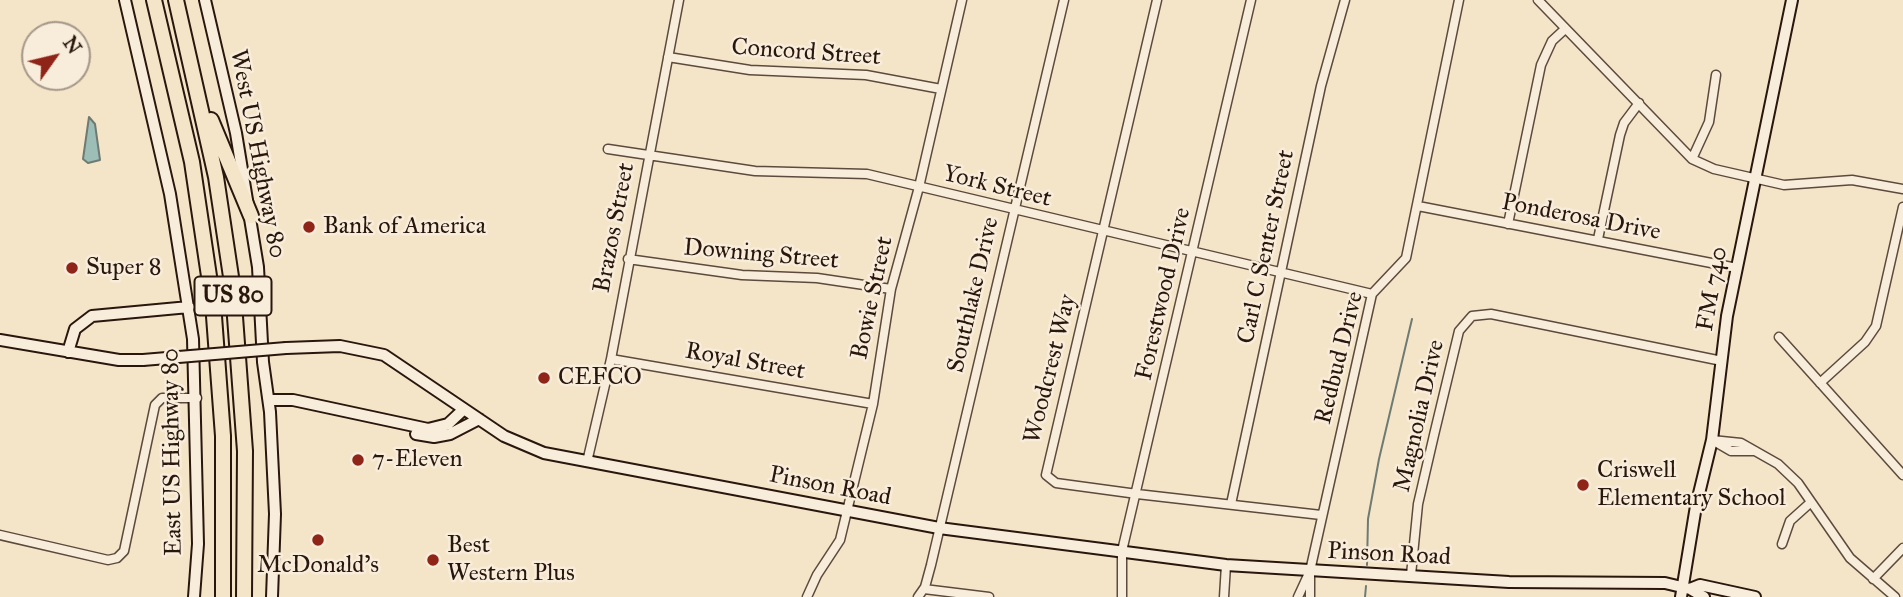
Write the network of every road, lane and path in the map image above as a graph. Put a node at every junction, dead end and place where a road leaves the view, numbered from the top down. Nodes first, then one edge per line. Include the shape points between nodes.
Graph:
1 (125, 0) edge
2 (153, 0) edge
3 (176, 0) edge
4 (205, 0) edge
5 (679, 0) edge
6 (962, 0) edge
7 (1064, 0) edge
8 (1157, 0) edge
9 (1251, 0) edge
10 (1345, 0) edge
11 (1458, 0) edge
12 (1538, 0) edge
13 (1792, 0) edge
14 (1564, 29) junction
15 (188, 48) junction
16 (668, 57) junction
17 (1716, 75) dead end
18 (941, 89) junction
19 (1639, 103) junction
20 (608, 149) dead end
21 (648, 157) junction
22 (1692, 159) junction
23 (1755, 179) junction
24 (919, 187) junction
25 (1903, 189) edge
26 (1418, 206) junction
27 (1903, 207) edge
28 (1013, 210) junction
29 (251, 216) junction
30 (1508, 224) junction
31 (1104, 233) junction
32 (1598, 239) junction
33 (1193, 252) junction
34 (628, 259) junction
35 (1737, 268) junction
36 (1282, 274) junction
37 (891, 289) junction
38 (1372, 294) junction
39 (189, 307) junction
40 (1779, 337) dead end
41 (0, 340) edge
42 (68, 352) junction
43 (611, 359) junction
44 (1722, 361) junction
45 (1820, 383) junction
46 (197, 398) junction
47 (269, 400) junction
48 (873, 404) junction
49 (464, 409) junction
50 (479, 418) junction
51 (379, 419) junction
52 (1712, 440) junction
53 (587, 462) junction
54 (1903, 475) edge
55 (1137, 494) junction
56 (1810, 503) junction
57 (1231, 504) junction
58 (846, 512) junction
59 (1321, 514) junction
60 (939, 528) junction
61 (0, 535) edge
62 (1782, 544) dead end
63 (1903, 548) edge
64 (1122, 551) junction
65 (1226, 565) junction
66 (1310, 572) junction
67 (1411, 575) junction
68 (1873, 579) junction
69 (924, 589) junction
70 (1683, 593) edge
71 (194, 597) edge
72 (223, 597) edge
73 (244, 597) edge
74 (272, 597) edge
75 (807, 597) edge
76 (918, 597) edge
77 (989, 597) edge
78 (1122, 597) edge
79 (1223, 597) edge
80 (1298, 597) edge
81 (1310, 597) edge
82 (1704, 597) edge
83 (1755, 597) edge
84 (1895, 597) edge

1 - 39 main road via 170,194
2 - 72 highway, US 80 via 196,184 213,303 223,436
3 - 15 highway, US 80
4 - 29 main road, West US Highway 80
5 - 16 street, Brazos Street
6 - 18 street, Bowie Street
7 - 28 street, Southlake Drive
8 - 31 street, Woodcrest Way
9 - 33 street, Forestwood Drive
10 - 36 street, Carl C Senter Street via 1321,86
11 - 26 street, Redbud Drive
12 - 14 street
13 - 23 main road, FM 740 / FM 740
14 - 19 street
14 - 30 street via 1552,41 1541,65
15 - 29 highway via 214,128
15 - 73 highway, US 80 via 221,206 236,321 246,463
16 - 18 street, Concord Street via 750,70 866,75
16 - 21 street, Brazos Street
17 - 22 street via 1709,122
18 - 24 street, Bowie Street
19 - 22 street
19 - 32 street via 1620,135
20 - 21 street, York Street
21 - 24 street, York Street via 755,171 852,172
21 - 34 street, Brazos Street
22 - 23 street
23 - 25 street via 1797,186 1852,180
23 - 35 main road, FM 740 / FM 740
24 - 28 street, York Street
24 - 37 street, Bowie Street
26 - 30 street, Ponderosa Drive
26 - 38 street, Redbud Drive via 1406,258
27 - 45 street via 1876,326
28 - 31 street, York Street
28 - 60 street, Southlake Drive
29 - 47 main road, West US Highway 80
30 - 32 street, Ponderosa Drive
31 - 33 street, York Street
31 - 55 street, Woodcrest Way via 1046,475 1056,482
32 - 35 street, Ponderosa Drive
33 - 36 street, York Street
33 - 55 street, Forestwood Drive
34 - 37 street, Downing Street
34 - 43 street, Brazos Street
35 - 44 main road, FM 740 / FM 740
36 - 38 street, York Street
36 - 57 street, Carl C Senter Street
37 - 48 street, Bowie Street
38 - 59 street, Redbud Drive
39 - 42 main road via 92,316 75,329
39 - 46 main road, East US Highway 80
40 - 45 street
41 - 42 main road, Pinson Road
42 - 49 main road, Pinson Road, bridge via 144,360 340,346 384,355
43 - 48 street, Royal Street
43 - 53 street, Brazos Street
44 - 52 main road, FM 740 / FM 740
44 - 67 street, Magnolia Drive via 1491,314 1472,316 1459,331 1434,435 1418,504
45 - 54 street
46 - 61 street via 162,398 155,405 124,551 117,558 108,560
46 - 71 main road, East US Highway 80
47 - 51 main road via 293,400
47 - 74 main road via 275,514
48 - 58 street, Bowie Street
49 - 50 main road, Pinson Road
49 - 51 main road via 448,424 433,428
50 - 51 main road via 434,437 400,430
50 - 53 main road, Pinson Road via 526,446
52 - 56 street via 1732,440 1778,464
52 - 70 main road, FM 740 / FM 740
53 - 58 main road, Pinson Road
55 - 57 street, Woodcrest Way
55 - 64 street, Forestwood Drive
56 - 62 street via 1790,521
56 - 68 street via 1850,558
57 - 59 street, Woodcrest Way
58 - 60 main road, Pinson Road
58 - 75 street, Bowie Street via 840,540
59 - 66 street, Redbud Drive
60 - 64 main road, Pinson Road
60 - 69 street, Southlake Drive
63 - 68 street
64 - 65 main road, Pinson Road
64 - 78 street, Forestwood Drive
65 - 66 main road, Pinson Road
65 - 79 street
66 - 67 main road, Pinson Road
66 - 80 street, Redbud Drive
66 - 81 street, Redbud Drive
67 - 70 main road, Pinson Road via 1509,582 1665,583
68 - 84 street
69 - 76 street, Southlake Drive
69 - 77 street
70 - 82 main road
70 - 83 main road, Pinson Road via 1711,587

